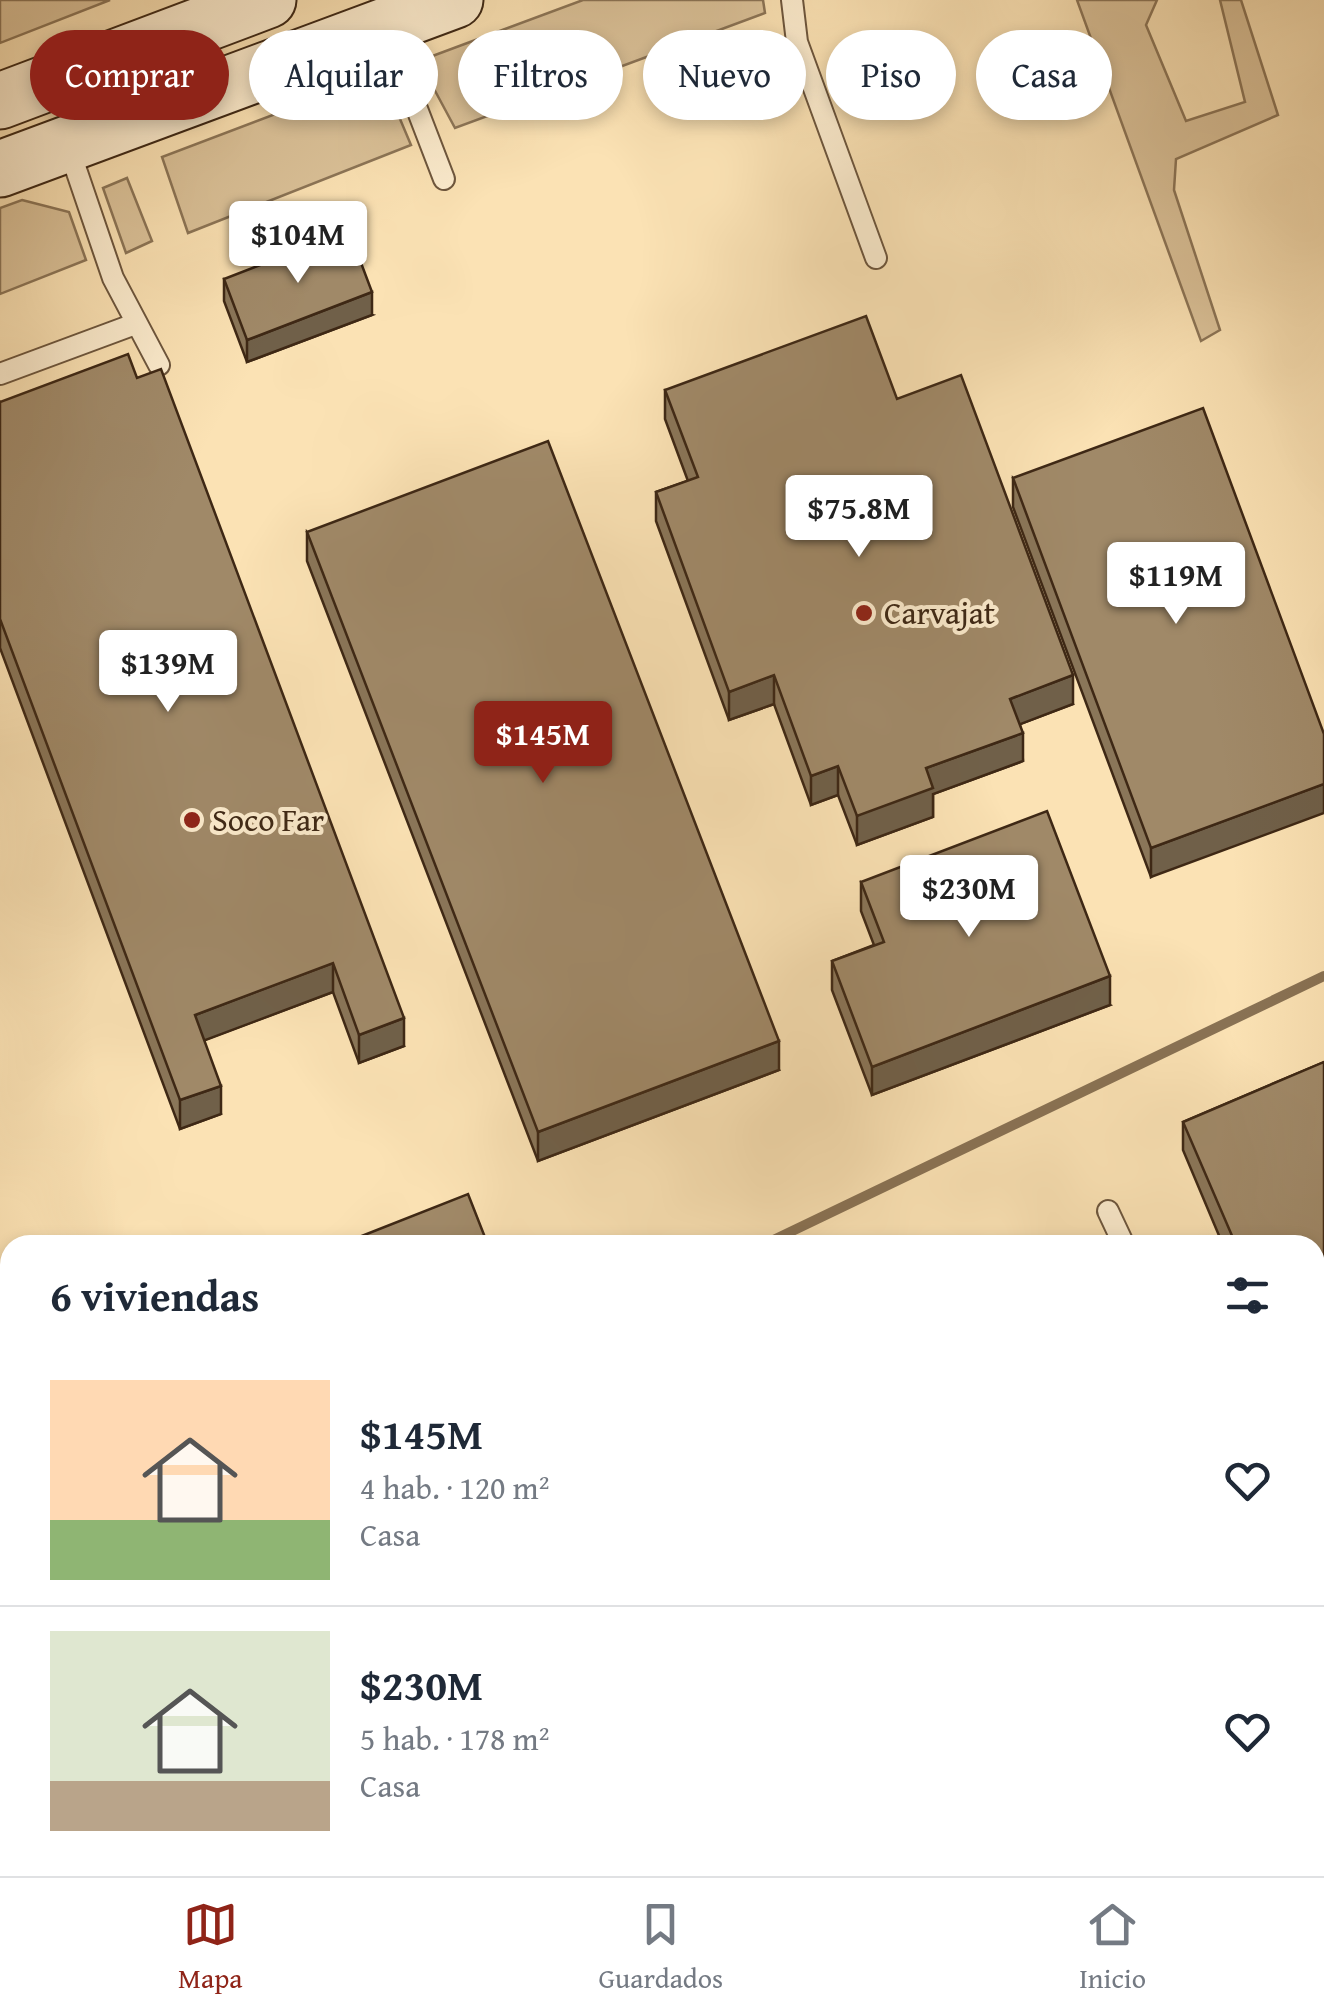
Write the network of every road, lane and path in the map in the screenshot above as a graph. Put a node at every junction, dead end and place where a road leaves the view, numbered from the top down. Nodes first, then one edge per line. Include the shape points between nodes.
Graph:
1 (268, 0) edge
2 (455, 0) edge
3 (792, 0) edge
4 (381, 28) junction
5 (190, 30) edge
6 (229, 85) edge
7 (30, 91) edge
8 (0, 102) edge
9 (133, 120) edge
10 (67, 144) junction
11 (0, 169) edge
12 (444, 180) dead end
13 (876, 258) dead end
14 (134, 324) junction
15 (159, 365) edge
16 (0, 374) edge
17 (1108, 1211) dead end
18 (1119, 1235) edge

1 - 5 main road
2 - 4 main road
3 - 13 lane via 796,42
4 - 6 main road
4 - 12 lane
7 - 8 main road
9 - 10 main road
10 - 11 main road
10 - 14 lane
14 - 15 lane
14 - 16 lane
17 - 18 lane

